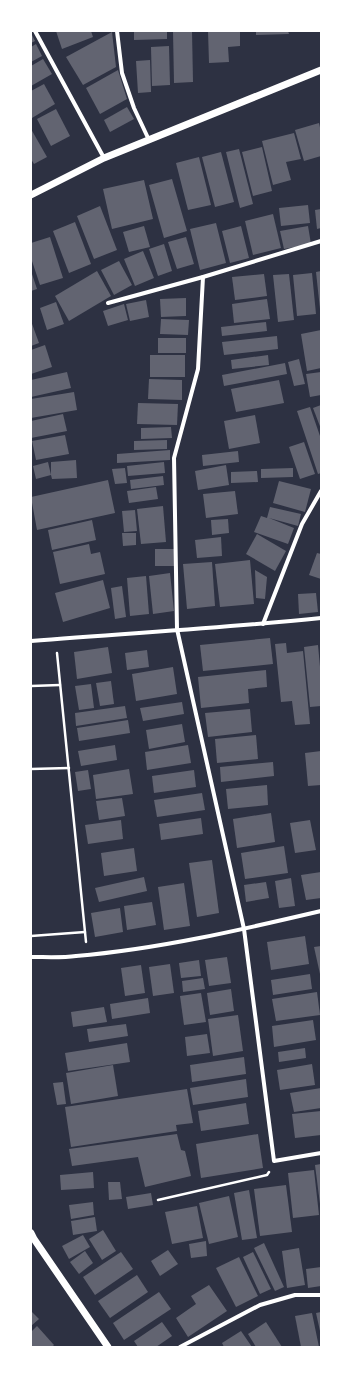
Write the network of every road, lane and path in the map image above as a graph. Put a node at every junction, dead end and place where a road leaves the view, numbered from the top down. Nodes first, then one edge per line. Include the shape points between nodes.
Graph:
1 (35, 31) edge
2 (117, 31) edge
3 (321, 70) edge
4 (149, 140) junction
5 (104, 158) junction
6 (31, 195) edge
7 (321, 242) edge
8 (203, 278) junction
9 (108, 303) dead end
10 (321, 490) edge
11 (321, 618) edge
12 (263, 624) junction
13 (177, 629) junction
14 (55, 639) junction
15 (31, 641) edge
16 (60, 685) junction
17 (31, 686) edge
18 (69, 768) junction
19 (31, 769) edge
20 (321, 912) edge
21 (244, 929) junction
22 (85, 932) junction
23 (31, 936) edge
24 (88, 955) junction
25 (31, 957) edge
26 (321, 1153) edge
27 (274, 1161) junction
28 (158, 1200) dead end
29 (31, 1233) edge
30 (321, 1295) edge
31 (108, 1347) edge
32 (180, 1347) edge

1 - 5 street
2 - 4 street via 122,74
3 - 4 street
4 - 5 street
5 - 6 street
7 - 8 street
8 - 9 street
8 - 13 street via 198,369 174,458
10 - 12 street via 302,524
11 - 12 street
12 - 13 street
13 - 14 street
13 - 21 street
14 - 15 street
14 - 16 path
16 - 17 path
16 - 18 path
18 - 19 path
18 - 22 path
20 - 21 street
21 - 24 street
21 - 27 street
22 - 23 path
22 - 24 path
24 - 25 street
26 - 27 street
27 - 28 path via 267,1175
29 - 31 street
30 - 32 street via 295,1295 260,1305

